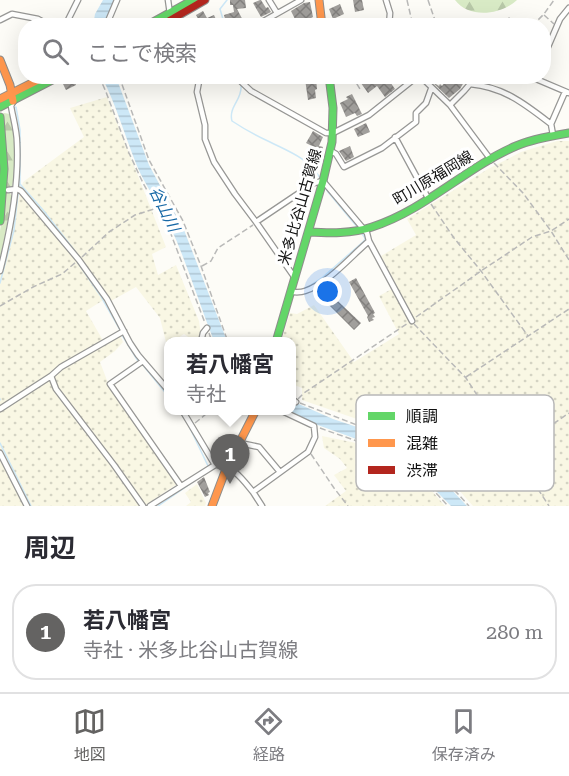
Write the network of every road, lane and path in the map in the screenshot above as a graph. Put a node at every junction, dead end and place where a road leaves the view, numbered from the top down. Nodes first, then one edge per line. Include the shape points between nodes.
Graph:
1 (78, 0) edge
2 (117, 0) edge
3 (168, 0) edge
4 (193, 0) edge
5 (205, 0) edge
6 (269, 0) edge
7 (301, 0) edge
8 (319, 0) edge
9 (386, 0) edge
10 (407, 0) edge
11 (428, 0) edge
12 (554, 0) edge
13 (569, 8) edge
14 (277, 13) junction
15 (544, 14) junction
16 (33, 18) edge
17 (69, 18) edge
18 (109, 18) edge
19 (173, 18) edge
20 (174, 18) edge
21 (175, 18) edge
22 (269, 18) edge
23 (321, 18) edge
24 (390, 18) edge
25 (411, 18) edge
26 (434, 18) edge
27 (540, 18) edge
28 (548, 18) edge
29 (0, 20) edge
30 (551, 20) edge
31 (557, 26) junction
32 (551, 39) edge
33 (0, 60) edge
34 (33, 84) edge
35 (42, 84) edge
36 (102, 84) edge
37 (122, 84) edge
38 (198, 84) edge
39 (244, 84) edge
40 (330, 84) edge
41 (357, 84) edge
42 (409, 84) edge
43 (429, 84) edge
44 (547, 84) edge
45 (360, 89) dead end
46 (432, 89) junction
47 (567, 93) edge
48 (13, 97) junction
49 (0, 99) edge
50 (450, 105) junction
51 (0, 107) edge
52 (0, 117) edge
53 (552, 124) junction
54 (333, 133) junction
55 (569, 133) edge
56 (553, 135) junction
57 (395, 137) junction
58 (330, 151) junction
59 (0, 156) edge
60 (491, 160) junction
61 (323, 181) junction
62 (4, 189) edge
63 (15, 190) junction
64 (428, 198) junction
65 (158, 207) junction
66 (569, 219) edge
67 (0, 221) edge
68 (256, 222) junction
69 (362, 229) junction
70 (551, 231) junction
71 (308, 232) junction
72 (369, 241) junction
73 (79, 260) junction
74 (569, 260) edge
75 (201, 267) junction
76 (0, 271) edge
77 (481, 271) junction
78 (295, 278) junction
79 (291, 292) junction
80 (0, 306) edge
81 (569, 309) edge
82 (412, 321) junction
83 (207, 328) junction
84 (124, 331) junction
85 (528, 336) junction
86 (202, 337) edge
87 (210, 337) edge
88 (226, 337) edge
89 (278, 337) edge
90 (143, 361) junction
91 (51, 376) junction
92 (465, 378) junction
93 (163, 383) edge
94 (476, 395) edge
95 (296, 399) edge
96 (296, 401) edge
97 (0, 407) edge
98 (569, 413) edge
99 (185, 415) edge
100 (206, 415) edge
101 (254, 415) edge
102 (289, 415) edge
103 (554, 423) edge
104 (356, 424) edge
105 (192, 426) junction
106 (314, 426) junction
107 (356, 441) edge
108 (240, 443) junction
109 (308, 452) junction
110 (0, 453) edge
111 (215, 465) junction
112 (226, 466) junction
113 (280, 472) junction
114 (181, 486) junction
115 (434, 491) edge
116 (457, 491) edge
117 (539, 491) edge
118 (253, 492) junction
119 (27, 506) edge
120 (143, 506) edge
121 (150, 506) edge
122 (212, 506) edge
123 (262, 506) edge
124 (348, 506) edge
125 (448, 506) edge
126 (469, 506) edge
127 (549, 506) edge

1 - 17 street
2 - 18 street
3 - 19 street
4 - 20 main road
5 - 21 main road
6 - 14 street
7 - 14 street
8 - 23 main road
9 - 24 street
10 - 25 path
11 - 26 path
12 - 15 path
13 - 31 street
14 - 22 street
15 - 27 path
15 - 28 path
16 - 29 street via 12,14
30 - 31 path
31 - 32 street
33 - 48 main road
34 - 48 main road
35 - 48 main road
36 - 65 path via 129,153
37 - 75 path via 149,160 183,221
38 - 68 street via 205,139 214,162
39 - 54 street via 326,133
40 - 54 main road, 米多比谷山古賀線
41 - 45 path
42 - 54 street via 369,115
43 - 46 street
44 - 47 street
46 - 50 street
46 - 57 street via 416,113 416,122
47 - 53 street
48 - 49 main road
48 - 51 main road
48 - 63 street via 17,142
50 - 53 street via 470,84 476,85 514,97
50 - 60 street
52 - 67 main road
53 - 56 street
54 - 58 main road, 米多比谷山古賀線
55 - 56 main road, 町川原福岡線
56 - 60 main road, 町川原福岡線 via 527,142
57 - 58 street via 344,167
57 - 64 street
58 - 61 main road, 米多比谷山古賀線
59 - 62 main road
60 - 64 main road, 町川原福岡線
60 - 70 path via 523,193
61 - 68 street
61 - 69 street
61 - 71 main road, 米多比谷山古賀線
62 - 63 street
63 - 73 street via 21,191
63 - 76 street
64 - 69 main road, 町川原福岡線 via 385,222
64 - 77 path
65 - 73 path via 135,215 109,232
65 - 83 path
66 - 70 path
68 - 75 path via 218,248 211,261
68 - 78 street
69 - 71 main road, 町川原福岡線
69 - 72 street via 368,233
70 - 74 path
70 - 77 path via 532,237
71 - 78 main road, 米多比谷山古賀線
72 - 79 street via 318,284 303,292
72 - 82 street
73 - 80 path via 62,274
73 - 84 street
75 - 88 path
77 - 82 path
77 - 85 path
78 - 79 main road, 米多比谷山古賀線
79 - 89 main road, 米多比谷山古賀線
81 - 85 path
82 - 92 path
82 - 95 path
83 - 86 street
83 - 87 path
84 - 90 street
84 - 91 street
85 - 92 path
90 - 93 street
90 - 114 street via 110,384
91 - 97 street
91 - 120 street via 56,389
92 - 94 path
96 - 104 path
98 - 103 path
99 - 105 street
100 - 105 path
101 - 108 main road
102 - 106 street
105 - 111 street
106 - 107 path
106 - 109 street via 315,437
108 - 112 main road
108 - 113 street via 259,447
109 - 113 street
109 - 124 path
110 - 119 street
111 - 112 street
111 - 114 street
112 - 118 street
112 - 122 main road
113 - 118 street
114 - 121 street
115 - 125 path
116 - 126 path
117 - 127 path
118 - 123 street

